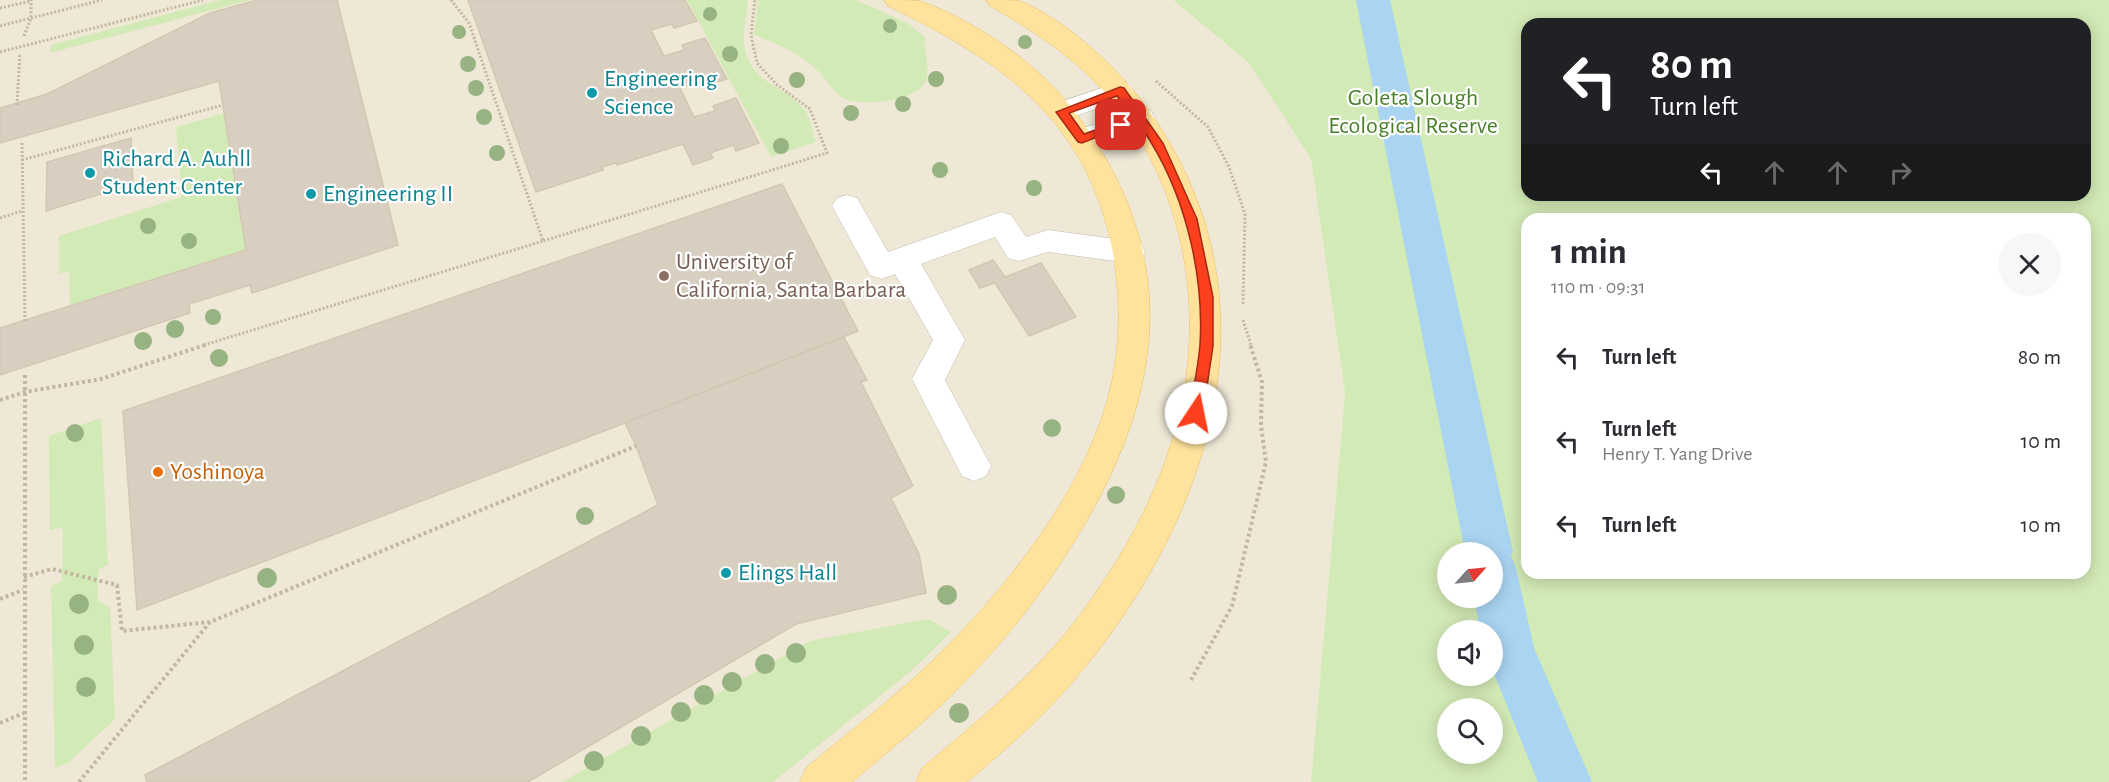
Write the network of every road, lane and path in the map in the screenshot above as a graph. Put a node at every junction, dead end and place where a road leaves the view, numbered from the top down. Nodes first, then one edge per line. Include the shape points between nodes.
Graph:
1 (102, 0) edge
2 (203, 0) edge
3 (451, 0) edge
4 (755, 0) edge
5 (897, 0) edge
6 (999, 0) edge
7 (31, 1) edge
8 (0, 8) edge
9 (31, 18) junction
10 (0, 26) edge
11 (24, 36) dead end
12 (0, 52) edge
13 (20, 53) dead end
14 (1120, 91) junction
15 (17, 105) dead end
16 (223, 105) dead end
17 (1061, 112) junction
18 (1141, 118) junction
19 (1082, 139) junction
20 (22, 143) dead end
21 (22, 160) junction
22 (847, 206) dead end
23 (22, 211) junction
24 (0, 218) edge
25 (543, 241) junction
26 (1130, 252) junction
27 (902, 260) junction
28 (26, 321) dead end
29 (25, 375) dead end
30 (25, 392) junction
31 (0, 400) edge
32 (636, 446) dead end
33 (974, 466) dead end
34 (24, 577) junction
35 (23, 590) junction
36 (0, 599) edge
37 (210, 622) junction
38 (24, 713) junction
39 (0, 723) edge
40 (25, 782) edge
41 (80, 782) edge
42 (820, 782) edge
43 (936, 782) edge

1 - 9 path
2 - 12 path
3 - 25 path via 469,23
4 - 25 path via 751,35 757,63 777,85 810,110 826,153
5 - 17 main road via 963,31 999,54
6 - 14 main road via 1056,35
7 - 8 path
7 - 9 path
9 - 10 path
9 - 11 path
13 - 15 path
14 - 17 lane
14 - 18 main road
16 - 21 path
17 - 19 main road
18 - 19 lane
18 - 43 main road via 1191,219 1206,297 1201,395 1187,449 1167,501 1133,566 1092,629 1038,691
19 - 26 main road via 1120,213
20 - 21 path
21 - 23 path
22 - 27 lane via 881,267
23 - 24 path
23 - 28 path
25 - 30 path via 101,379
26 - 27 lane via 1048,241 1019,250 1000,223
26 - 42 main road via 1135,337 1128,383 1114,430 1065,522 1023,586 974,646 917,703
27 - 33 lane via 949,340 928,378
29 - 30 path
30 - 31 path
30 - 34 path
32 - 37 path
34 - 35 path
34 - 37 path via 52,569 117,585 122,631
35 - 36 path
35 - 38 path
37 - 41 path
38 - 39 path
38 - 40 path

